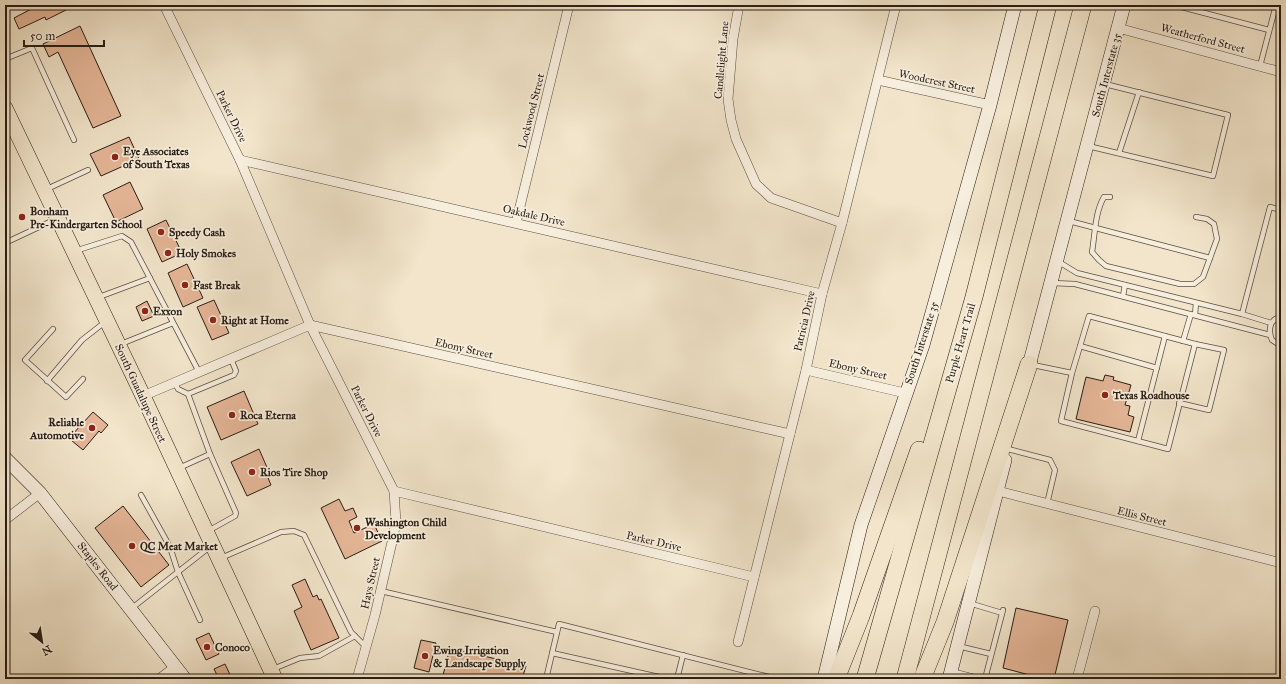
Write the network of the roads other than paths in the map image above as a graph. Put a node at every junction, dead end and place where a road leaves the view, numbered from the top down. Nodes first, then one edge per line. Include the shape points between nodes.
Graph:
1 (164, 5) edge
2 (168, 5) edge
3 (569, 5) edge
4 (739, 5) edge
5 (896, 5) edge
6 (1014, 5) edge
7 (1048, 5) edge
8 (1083, 5) edge
9 (1124, 5) edge
10 (1174, 5) edge
11 (1276, 5) edge
12 (1118, 28) junction
13 (1269, 30) junction
14 (5, 59) edge
15 (1260, 66) junction
16 (1281, 72) edge
17 (878, 80) junction
18 (1103, 84) junction
19 (1139, 92) junction
20 (990, 105) junction
21 (5, 108) edge
22 (74, 140) dead end
23 (1087, 146) junction
24 (1119, 153) junction
25 (240, 160) junction
26 (88, 170) dead end
27 (44, 191) junction
28 (1110, 197) dead end
29 (1281, 210) edge
30 (1196, 217) dead end
31 (57, 218) junction
32 (1067, 221) junction
33 (516, 223) junction
34 (842, 223) junction
35 (1095, 228) junction
36 (5, 243) edge
37 (73, 252) junction
38 (1210, 258) junction
39 (1056, 260) junction
40 (150, 278) junction
41 (1050, 282) junction
42 (1125, 285) junction
43 (822, 294) junction
44 (1123, 296) junction
45 (974, 297) junction
46 (96, 298) junction
47 (1196, 303) junction
48 (1193, 314) junction
49 (1242, 314) junction
50 (1281, 317) edge
51 (107, 321) junction
52 (173, 323) junction
53 (1271, 323) junction
54 (310, 325) junction
55 (53, 329) dead end
56 (1270, 335) junction
57 (1165, 336) junction
58 (1183, 341) junction
59 (1195, 344) junction
60 (118, 345) junction
61 (1080, 346) junction
62 (1281, 346) edge
63 (231, 359) junction
64 (1029, 364) junction
65 (1157, 368) junction
66 (806, 370) junction
67 (199, 372) junction
68 (1072, 373) junction
69 (83, 379) dead end
70 (47, 380) junction
71 (174, 383) junction
72 (905, 393) junction
73 (188, 394) junction
74 (143, 396) junction
75 (1179, 404) junction
76 (790, 434) junction
77 (1138, 442) junction
78 (1008, 449) junction
79 (210, 454) junction
80 (5, 458) edge
81 (177, 469) junction
82 (394, 491) junction
83 (998, 491) junction
84 (40, 493) junction
85 (141, 495) dead end
86 (1047, 504) junction
87 (5, 520) edge
88 (210, 539) junction
89 (220, 559) junction
90 (1281, 564) edge
91 (178, 572) junction
92 (754, 577) junction
93 (381, 591) junction
94 (969, 603) junction
95 (131, 609) junction
96 (1095, 611) dead end
97 (200, 620) dead end
98 (557, 632) junction
99 (355, 636) junction
100 (738, 642) dead end
101 (958, 646) junction
102 (366, 648) junction
103 (552, 653) junction
104 (991, 654) junction
105 (683, 655) junction
106 (176, 666) junction
107 (272, 674) edge
108 (950, 676) edge
109 (160, 679) edge
110 (185, 679) edge
111 (357, 679) edge
112 (546, 679) edge
113 (668, 679) edge
114 (677, 679) edge
115 (777, 679) edge
116 (824, 679) edge
117 (836, 679) edge
118 (865, 679) edge
119 (905, 679) edge
120 (922, 679) edge
121 (974, 679) edge
122 (985, 679) edge
123 (1077, 679) edge

1 - 2 street
1 - 25 street, Parker Drive
3 - 33 street, Lockwood Street
4 - 34 street, Candlelight Lane via 733,39 728,99 736,139 756,184 771,198
5 - 17 street, Patricia Drive
6 - 20 main road, South Interstate 35
7 - 45 highway, Purple Heart Trail
8 - 119 highway
9 - 12 main road, South Interstate 35
10 - 13 lane
11 - 13 lane
12 - 15 street, Weatherford Street
12 - 18 main road, South Interstate 35
13 - 15 lane
14 - 22 lane via 32,48
15 - 16 street, Weatherford Street
17 - 20 street, Woodcrest Street
17 - 34 street, Patricia Drive
18 - 19 lane
18 - 23 main road, South Interstate 35
19 - 24 lane
19 - 24 lane via 1228,115 1213,176
20 - 72 main road, South Interstate 35 via 923,345
21 - 27 main road, South Guadalupe Street
23 - 24 lane
23 - 32 main road, South Interstate 35
25 - 33 street, Oakdale Drive
25 - 54 street, Parker Drive
26 - 27 lane
27 - 31 main road, South Guadalupe Street
28 - 35 lane via 1104,197 1101,202
29 - 49 lane via 1270,207
30 - 38 lane via 1207,219 1214,224 1216,239
31 - 36 lane
31 - 37 main road, South Guadalupe Street
32 - 35 lane
32 - 39 main road, South Interstate 35
33 - 43 street, Oakdale Drive
34 - 43 street, Patricia Drive
35 - 38 lane
35 - 38 lane via 1092,252 1106,266 1180,284 1194,284 1204,277
37 - 40 lane via 122,236 131,242
37 - 46 main road, South Guadalupe Street
39 - 41 main road, South Interstate 35
39 - 42 lane via 1077,273
40 - 46 lane
40 - 52 lane
41 - 44 lane via 1075,284
41 - 64 main road, South Interstate 35
42 - 44 lane
42 - 47 lane
43 - 66 street, Patricia Drive
44 - 48 lane
45 - 117 highway via 861,616
45 - 118 highway, Purple Heart Trail
46 - 51 main road, South Guadalupe Street
47 - 48 lane
47 - 49 lane
48 - 56 lane
48 - 58 lane
49 - 53 lane
50 - 53 lane
51 - 60 main road, South Guadalupe Street
51 - 70 lane via 82,340
52 - 60 lane
52 - 67 lane
53 - 56 lane
54 - 63 street
54 - 76 street, Ebony Street
54 - 82 street, Parker Drive
55 - 70 lane via 25,360
56 - 62 lane via 1272,340
57 - 58 lane
57 - 61 lane via 1088,316
57 - 65 lane
58 - 59 lane
59 - 75 lane
59 - 75 lane via 1224,350 1209,410
60 - 74 main road, South Guadalupe Street
61 - 65 lane
61 - 68 lane
63 - 67 street
63 - 73 lane via 236,371 234,375
64 - 68 lane
64 - 78 main road, South Interstate 35
64 - 120 highway via 945,622
65 - 77 lane
66 - 72 street, Ebony Street
66 - 76 street, Patricia Drive
67 - 71 street
68 - 77 lane via 1061,421
69 - 70 lane via 66,397
71 - 73 lane via 178,389
71 - 74 street
72 - 116 main road, South Interstate 35 via 861,525
73 - 79 lane
74 - 81 main road, South Guadalupe Street
75 - 77 lane via 1168,449
76 - 92 street, Patricia Drive
78 - 83 main road, South Interstate 35
78 - 86 lane via 1050,460 1055,470
79 - 81 lane
79 - 88 lane via 236,516
80 - 84 main road, Staples Road
81 - 88 main road, South Guadalupe Street
82 - 92 street, Parker Drive
82 - 93 street, Hays Street via 396,522
83 - 86 street, Ellis Street
83 - 94 main road, South Interstate 35
84 - 87 street
84 - 95 main road, Staples Road
85 - 91 lane via 170,547
86 - 90 street, Ellis Street
88 - 89 main road, South Guadalupe Street
88 - 91 lane
89 - 99 lane via 281,532 294,531 304,535
89 - 107 main road, South Guadalupe Street
91 - 95 lane
91 - 97 lane
92 - 100 street, Patricia Drive
93 - 98 lane
93 - 102 street, Hays Street
94 - 101 main road, South Interstate 35
94 - 104 lane via 1002,612
95 - 106 main road, Staples Road
96 - 123 street
98 - 103 lane
98 - 105 lane via 559,624
99 - 102 lane
99 - 107 lane via 319,656 300,658
101 - 104 lane
101 - 108 main road, South Interstate 35
102 - 111 street, Hays Street
103 - 112 lane
103 - 113 lane
104 - 122 lane
105 - 114 lane
105 - 115 lane
106 - 109 street
106 - 110 main road, Staples Road
108 - 121 street

